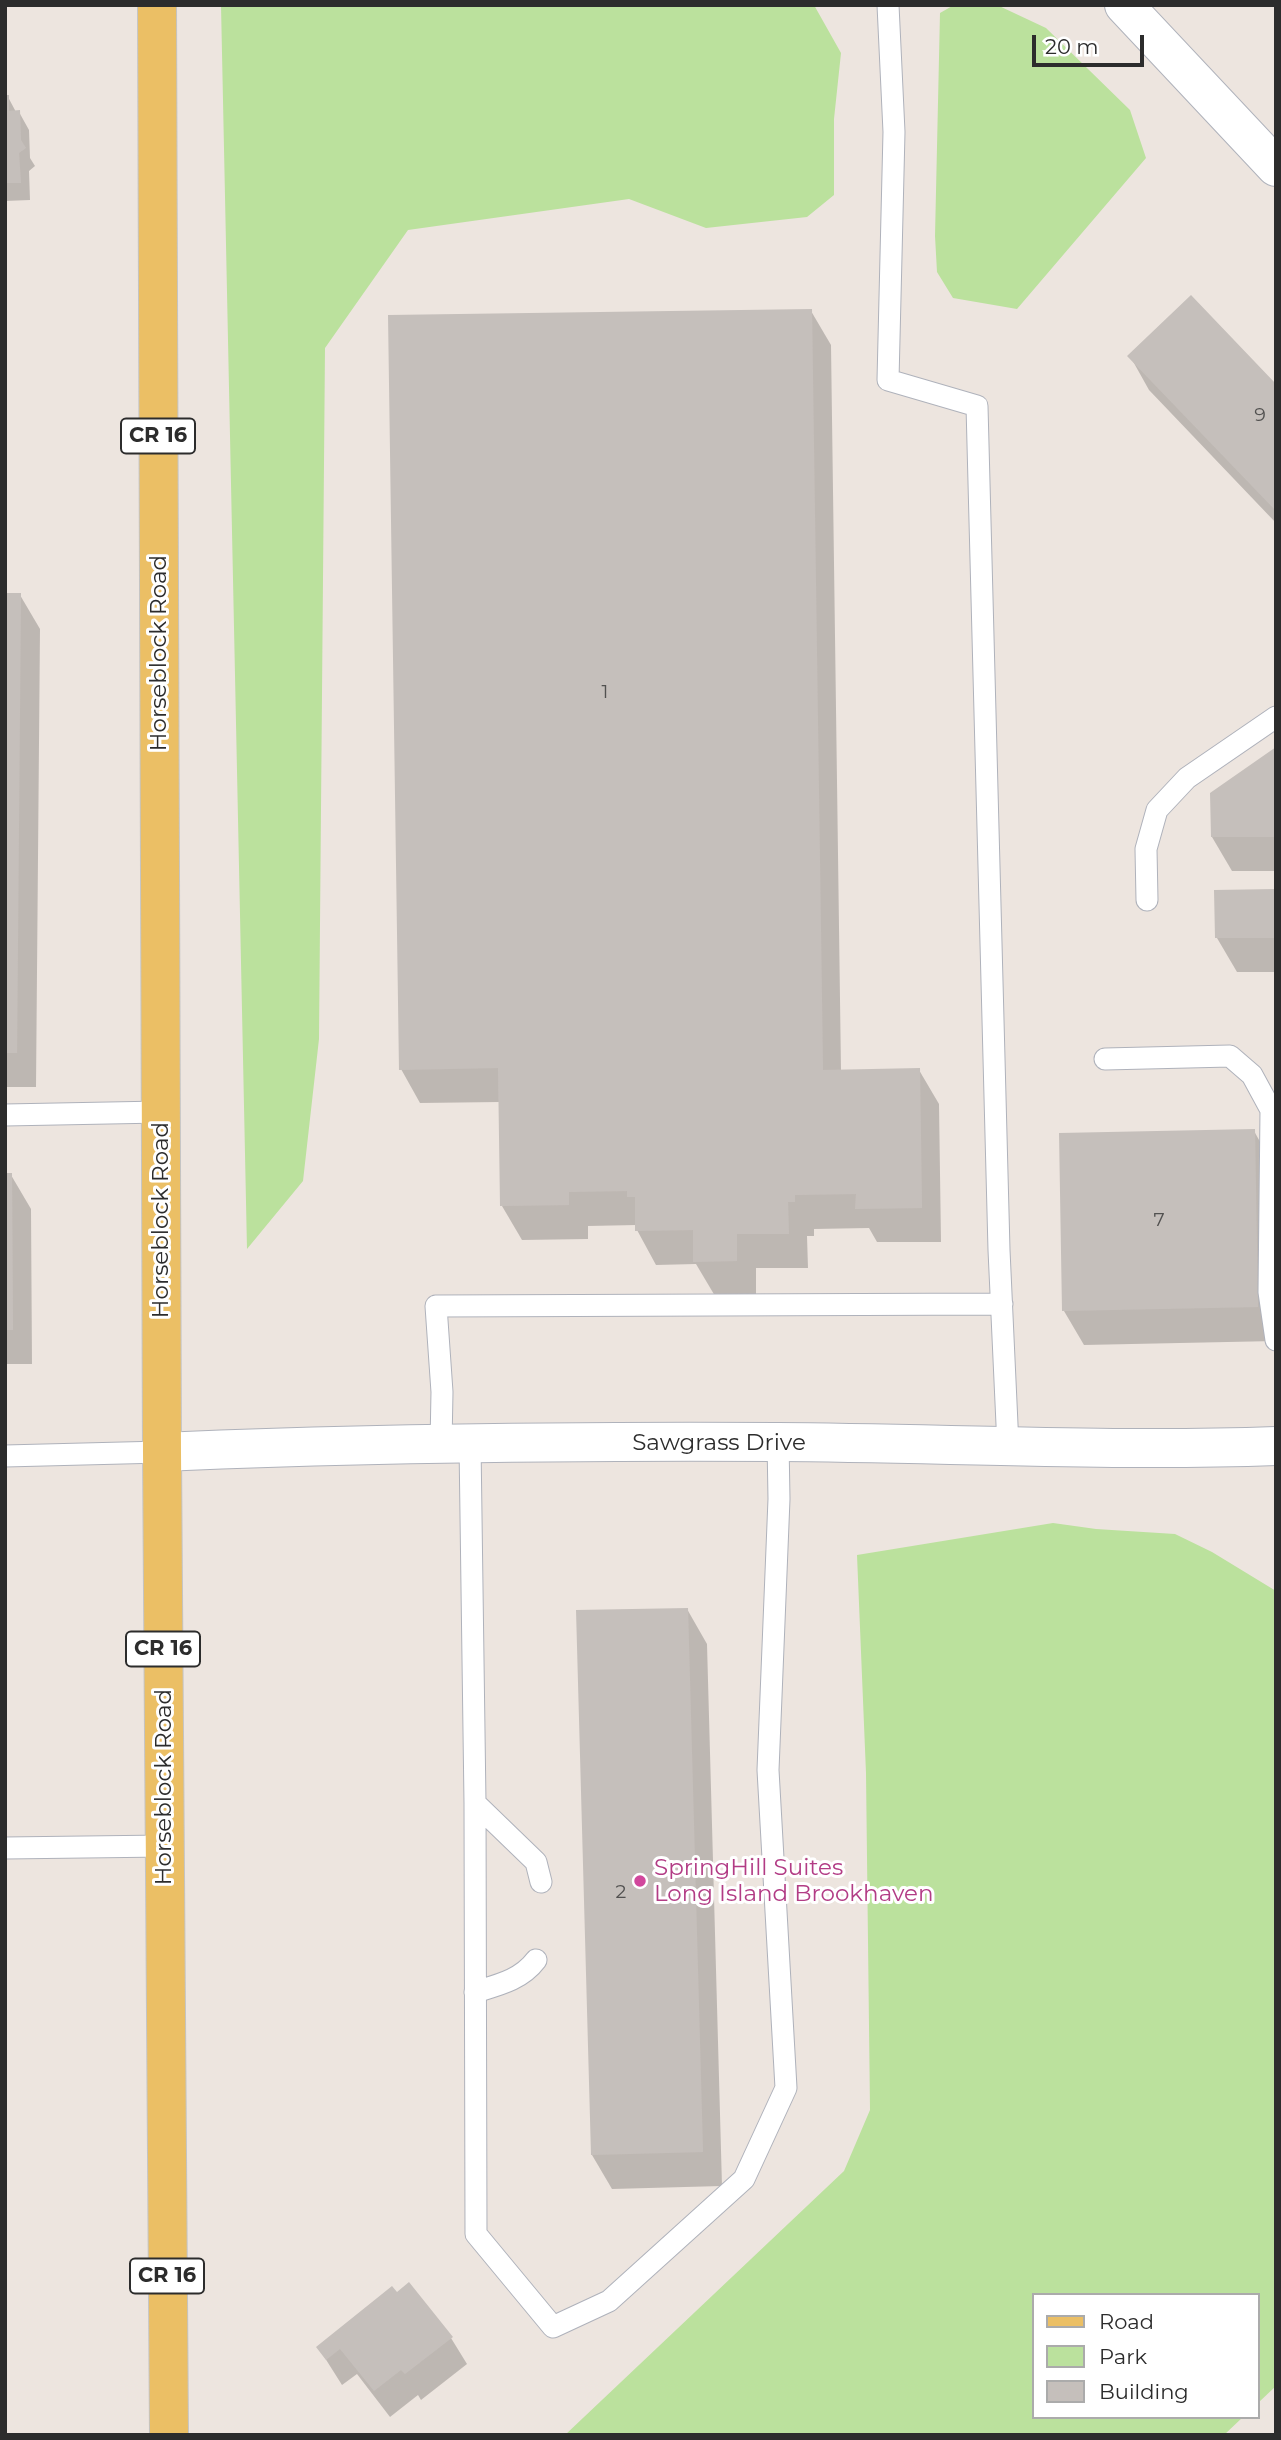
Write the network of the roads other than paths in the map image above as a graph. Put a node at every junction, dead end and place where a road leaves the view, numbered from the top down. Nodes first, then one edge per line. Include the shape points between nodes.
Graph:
1 (157, 5) edge
2 (888, 5) edge
3 (1124, 5) edge
4 (1276, 167) edge
5 (1276, 717) edge
6 (1147, 900) dead end
7 (1105, 1059) dead end
8 (161, 1112) junction
9 (5, 1115) edge
10 (1002, 1304) junction
11 (1276, 1340) edge
12 (778, 1442) junction
13 (455, 1444) junction
14 (1008, 1446) junction
15 (1276, 1446) edge
16 (162, 1452) junction
17 (5, 1456) edge
18 (475, 1802) junction
19 (165, 1846) junction
20 (5, 1848) edge
21 (541, 1882) dead end
22 (536, 1960) dead end
23 (475, 1992) junction
24 (169, 2435) edge

1 - 8 main road, Horseblock Road / CR 16
2 - 10 lane via 894,132 888,380 977,406
3 - 4 street
5 - 6 lane via 1187,778 1157,810 1146,849
7 - 11 lane via 1230,1056 1252,1075 1271,1110 1269,1292
8 - 9 lane
8 - 16 main road, Horseblock Road / CR 16
10 - 13 lane via 436,1306 442,1392
10 - 14 lane
12 - 13 street, Sawgrass Drive
12 - 14 street, Sawgrass Drive
12 - 23 lane via 768,1770 786,2088 744,2179 609,2301 553,2327 476,2234
13 - 16 street, Sawgrass Drive
13 - 18 lane
14 - 15 street, Sawgrass Drive
16 - 17 lane
16 - 19 main road, Horseblock Road / CR 16
18 - 21 lane via 536,1862
18 - 23 lane
19 - 20 lane
19 - 24 main road, Horseblock Road / CR 16
22 - 23 lane via 527,1972

